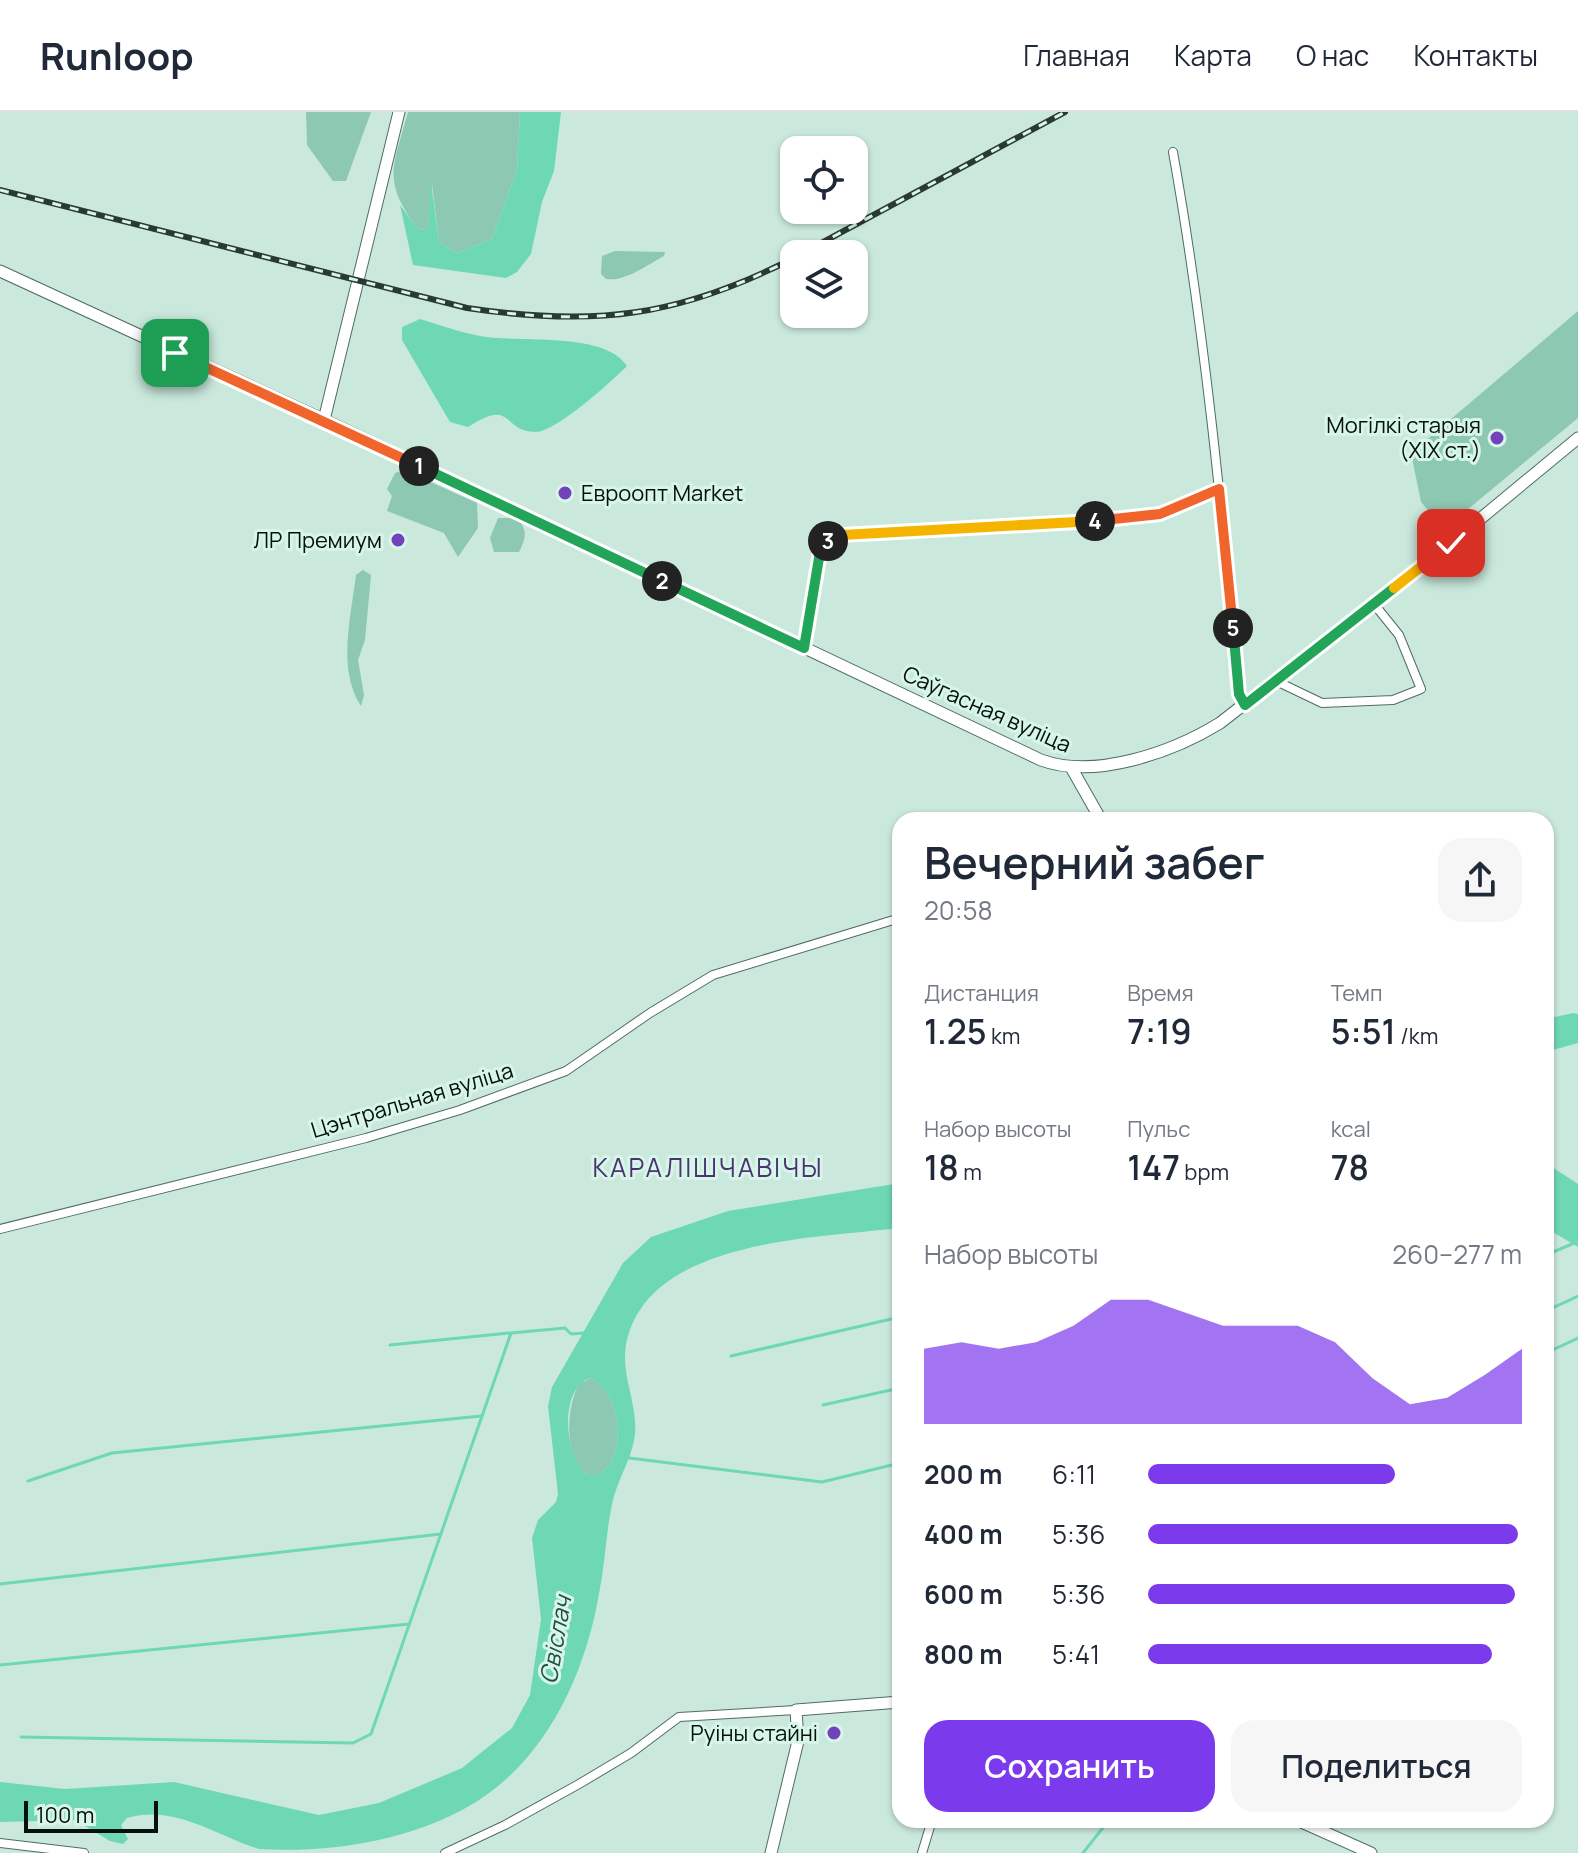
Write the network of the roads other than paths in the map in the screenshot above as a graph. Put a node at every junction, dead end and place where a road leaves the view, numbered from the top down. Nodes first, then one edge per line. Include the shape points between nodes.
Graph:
1 (399, 112) edge
2 (1173, 152) dead end
3 (0, 271) edge
4 (324, 420) junction
5 (1578, 438) edge
6 (1219, 489) junction
7 (1374, 604) junction
8 (804, 648) junction
9 (1276, 681) junction
10 (1245, 705) junction
11 (1072, 769) junction
12 (1096, 812) edge
13 (892, 920) edge
14 (0, 1229) edge
15 (892, 1703) edge
16 (796, 1710) junction
17 (930, 1828) edge
18 (1315, 1828) edge
19 (0, 1843) edge
20 (35, 1850) edge
21 (84, 1853) edge
22 (445, 1853) edge
23 (771, 1853) edge
24 (922, 1853) edge
25 (1371, 1853) edge

1 - 4 main road
2 - 6 street
3 - 4 main road, Саўгасная вуліца
4 - 8 main road, Саўгасная вуліца
5 - 7 main road, Саўгасная вуліца
6 - 8 street via 1160,514 835,537 821,546
6 - 10 street via 1239,694
7 - 9 main road, Саўгасная вуліца
7 - 9 street via 1399,635 1421,689 1393,700 1322,703
8 - 11 main road, Саўгасная вуліца via 1041,760
9 - 10 main road, Саўгасная вуліца
10 - 11 main road, Саўгасная вуліца via 1169,749
11 - 12 main road
13 - 14 street, Цэнтральная вуліца via 704,978 579,1064 460,1110
15 - 16 main road
16 - 22 street via 679,1717 579,1784
16 - 23 main road via 798,1741
17 - 24 street
18 - 25 main road
19 - 20 street
20 - 21 street

